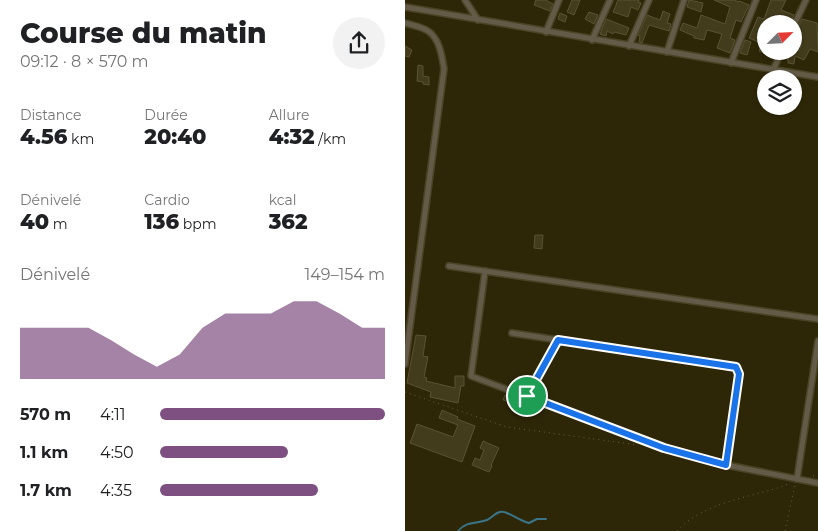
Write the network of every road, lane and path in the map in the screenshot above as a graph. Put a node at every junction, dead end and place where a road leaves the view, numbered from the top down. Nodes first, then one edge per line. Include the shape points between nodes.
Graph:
1 (559, 0) edge
2 (610, 0) edge
3 (649, 0) edge
4 (684, 0) edge
5 (757, 0) edge
6 (806, 0) edge
7 (468, 1) edge
8 (405, 7) edge
9 (799, 15) edge
10 (478, 20) junction
11 (405, 23) edge
12 (545, 32) junction
13 (592, 40) junction
14 (629, 46) junction
15 (667, 52) junction
16 (778, 60) edge
17 (731, 63) junction
18 (773, 70) joint
19 (802, 75) edge
20 (818, 77) edge
21 (449, 266) dead end
22 (485, 271) junction
23 (818, 319) edge
24 (512, 333) dead end
25 (558, 340) junction
26 (818, 341) edge
27 (405, 364) edge
28 (815, 379) edge
29 (405, 392) edge
30 (527, 396) junction
31 (644, 446) dead end
32 (726, 465) junction
33 (797, 479) junction
34 (818, 483) edge
35 (677, 531) edge
36 (785, 531) edge

1 - 12 street
2 - 13 street
3 - 14 street
4 - 15 street
5 - 17 street
6 - 9 street
7 - 10 street
8 - 10 street
10 - 12 street
11 - 27 street via 429,32 437,42 444,69
12 - 13 street
13 - 14 street
14 - 15 street
15 - 17 street
16 - 18 street
17 - 18 street
19 - 20 street
21 - 22 street
22 - 23 street
22 - 30 street via 471,376
24 - 25 street
25 - 30 street
25 - 32 street via 736,367 739,374
26 - 28 street
28 - 33 street
29 - 31 path via 507,427
30 - 32 street via 664,448
32 - 33 street
33 - 34 street
33 - 35 path via 781,488 709,508
33 - 36 path

